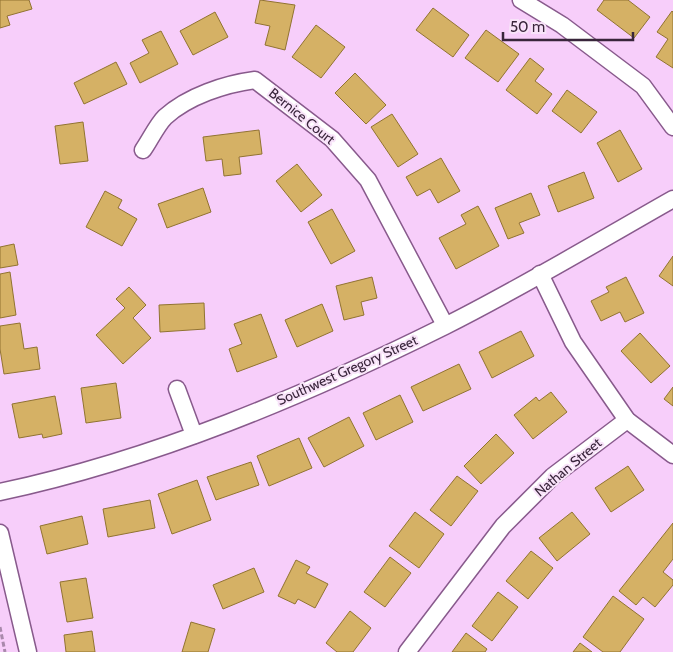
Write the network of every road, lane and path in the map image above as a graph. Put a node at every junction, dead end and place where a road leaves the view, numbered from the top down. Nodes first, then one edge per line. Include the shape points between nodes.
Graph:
1 (521, 0) edge
2 (673, 127) edge
3 (143, 150) dead end
4 (673, 199) edge
5 (540, 274) junction
6 (445, 325) junction
7 (177, 388) dead end
8 (627, 420) junction
9 (194, 435) junction
10 (673, 455) edge
11 (0, 492) edge
12 (0, 533) edge
13 (0, 627) edge
14 (5, 652) edge
15 (28, 652) edge
16 (407, 652) edge

1 - 2 street via 562,25 643,86
3 - 6 street, Bernice Court via 165,118 192,100 232,83 255,80 332,139 368,180
4 - 5 street, Southwest Gregory Street
5 - 6 street, Southwest Gregory Street
5 - 8 street via 573,342
6 - 9 street, Southwest Gregory Street via 323,382
7 - 9 street
8 - 10 street
8 - 16 street, Nathan Street via 553,476 503,526
9 - 11 street, Southwest Gregory Street via 121,460
12 - 15 street
13 - 14 path

